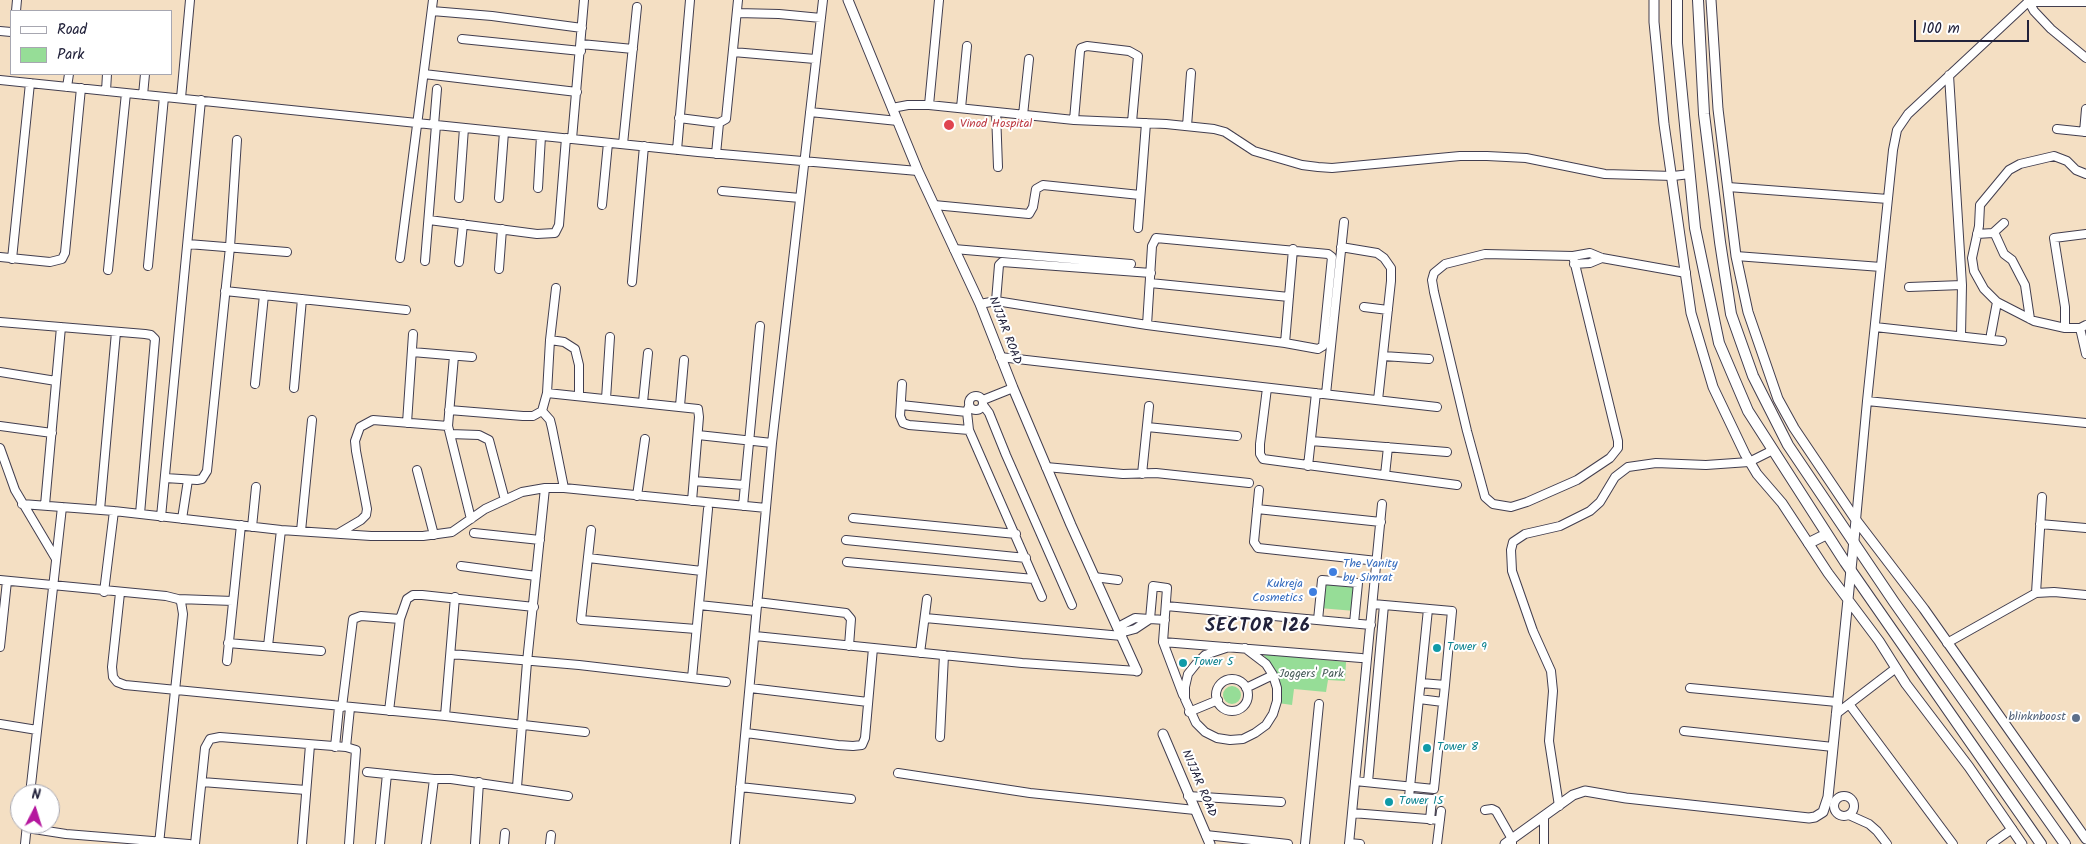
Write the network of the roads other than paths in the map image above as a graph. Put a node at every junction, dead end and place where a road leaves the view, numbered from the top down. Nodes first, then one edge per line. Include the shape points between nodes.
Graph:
1 (190, 0) edge
2 (433, 0) edge
3 (584, 0) edge
4 (690, 0) edge
5 (738, 0) edge
6 (823, 0) edge
7 (848, 0) edge
8 (939, 0) edge
9 (1654, 0) edge
10 (1677, 0) edge
11 (1698, 0) edge
12 (1711, 0) edge
13 (2028, 1) edge
14 (2086, 2) edge
15 (637, 7) dead end
16 (432, 11) junction
17 (738, 13) junction
18 (821, 18) junction
19 (582, 28) junction
20 (462, 39) dead end
21 (967, 46) dead end
22 (581, 47) junction
23 (633, 49) junction
24 (733, 52) junction
25 (1029, 58) dead end
26 (2086, 58) edge
27 (815, 59) junction
28 (1191, 73) dead end
29 (424, 74) junction
30 (69, 75) edge
31 (108, 75) edge
32 (145, 75) edge
33 (1949, 75) junction
34 (0, 80) edge
35 (30, 83) junction
36 (67, 87) junction
37 (81, 88) junction
38 (438, 90) dead end
39 (106, 91) junction
40 (577, 92) junction
41 (126, 93) junction
42 (143, 95) junction
43 (164, 97) junction
44 (182, 98) junction
45 (201, 100) junction
46 (929, 105) junction
47 (892, 108) junction
48 (961, 108) junction
49 (2086, 109) edge
50 (810, 112) junction
51 (996, 112) junction
52 (1024, 115) junction
53 (679, 118) junction
54 (1074, 120) junction
55 (898, 121) junction
56 (1132, 122) junction
57 (416, 123) junction
58 (719, 123) junction
59 (1146, 123) junction
60 (435, 125) junction
61 (1187, 126) junction
62 (464, 128) junction
63 (2057, 129) dead end
64 (504, 132) junction
65 (2085, 132) edge
66 (541, 136) junction
67 (569, 139) junction
68 (236, 140) dead end
69 (608, 143) junction
70 (623, 144) junction
71 (644, 146) junction
72 (677, 150) junction
73 (716, 154) junction
74 (805, 162) junction
75 (998, 167) dead end
76 (918, 171) junction
77 (1690, 174) junction
78 (2086, 174) edge
79 (1673, 176) junction
80 (1728, 187) junction
81 (538, 188) dead end
82 (722, 191) dead end
83 (1140, 195) junction
84 (459, 198) dead end
85 (499, 198) dead end
86 (800, 198) junction
87 (1888, 199) junction
88 (602, 205) dead end
89 (934, 205) junction
90 (429, 220) junction
91 (1344, 222) dead end
92 (2004, 222) dead end
93 (463, 224) junction
94 (1138, 228) dead end
95 (502, 229) junction
96 (1994, 232) junction
97 (1977, 234) junction
98 (2086, 234) edge
99 (188, 244) junction
100 (1341, 246) junction
101 (230, 248) junction
102 (954, 249) junction
103 (1293, 249) junction
104 (287, 252) dead end
105 (1736, 256) junction
106 (0, 257) edge
107 (400, 258) dead end
108 (12, 259) junction
109 (1574, 260) junction
110 (425, 261) dead end
111 (459, 262) dead end
112 (1130, 264) dead end
113 (148, 266) dead end
114 (1881, 267) junction
115 (108, 270) dead end
116 (499, 270) dead end
117 (1151, 273) junction
118 (1686, 273) junction
119 (632, 282) dead end
120 (1150, 283) junction
121 (1962, 285) junction
122 (1909, 287) dead end
123 (556, 288) dead end
124 (226, 292) junction
125 (264, 295) junction
126 (1289, 297) junction
127 (302, 299) junction
128 (996, 301) junction
129 (1997, 302) junction
130 (980, 304) junction
131 (1364, 307) dead end
132 (406, 310) dead end
133 (1388, 310) junction
134 (2030, 319) junction
135 (0, 322) edge
136 (1147, 325) junction
137 (760, 326) dead end
138 (62, 327) junction
139 (1875, 327) junction
140 (2083, 327) edge
141 (2065, 328) junction
142 (116, 332) junction
143 (413, 334) dead end
144 (1991, 334) dead end
145 (1961, 336) junction
146 (610, 337) dead end
147 (550, 340) junction
148 (2002, 341) dead end
149 (1284, 343) junction
150 (412, 352) junction
151 (648, 353) dead end
152 (2086, 354) edge
153 (454, 356) junction
154 (1383, 356) junction
155 (472, 357) dead end
156 (1000, 357) junction
157 (684, 360) dead end
158 (1429, 360) dead end
159 (0, 372) edge
160 (56, 382) junction
161 (255, 384) dead end
162 (902, 384) dead end
163 (294, 388) dead end
164 (1013, 388) junction
165 (1267, 388) junction
166 (547, 393) junction
167 (1316, 393) junction
168 (1326, 394) junction
169 (579, 395) junction
170 (606, 398) junction
171 (1378, 400) junction
172 (1867, 401) junction
173 (643, 402) junction
174 (983, 402) junction
175 (900, 405) junction
176 (680, 406) junction
177 (1149, 406) dead end
178 (1437, 407) dead end
179 (968, 409) junction
180 (449, 410) junction
181 (542, 411) junction
182 (312, 420) dead end
183 (406, 422) junction
184 (2086, 423) edge
185 (0, 426) edge
186 (1147, 427) junction
187 (449, 430) junction
188 (969, 430) junction
189 (52, 434) junction
190 (698, 435) junction
191 (1237, 436) dead end
192 (645, 439) dead end
193 (749, 441) junction
194 (1311, 441) junction
195 (772, 443) junction
196 (1388, 447) junction
197 (0, 448) edge
198 (1773, 450) junction
199 (1447, 452) dead end
200 (1749, 462) junction
201 (1308, 466) junction
202 (1046, 467) junction
203 (417, 470) dead end
204 (1142, 474) junction
205 (1385, 476) junction
206 (165, 478) junction
207 (188, 480) junction
208 (694, 480) junction
209 (1249, 483) dead end
210 (744, 485) junction
211 (1458, 485) dead end
212 (256, 487) dead end
213 (545, 488) junction
214 (564, 488) junction
215 (1259, 490) dead end
216 (637, 496) junction
217 (2042, 497) dead end
218 (505, 500) junction
219 (692, 501) junction
220 (22, 504) junction
221 (1382, 504) dead end
222 (45, 505) junction
223 (743, 506) junction
224 (62, 507) junction
225 (766, 508) junction
226 (708, 509) dead end
227 (1256, 509) junction
228 (100, 510) junction
229 (114, 511) junction
230 (140, 514) junction
231 (161, 517) junction
232 (853, 518) dead end
233 (182, 519) junction
234 (471, 519) junction
235 (1856, 520) junction
236 (1380, 522) junction
237 (2040, 524) junction
238 (240, 525) junction
239 (252, 527) junction
240 (2086, 528) edge
241 (281, 530) junction
242 (591, 530) dead end
243 (301, 531) junction
244 (339, 533) junction
245 (474, 533) dead end
246 (1016, 534) junction
247 (1827, 534) junction
248 (434, 535) junction
249 (540, 540) junction
250 (846, 540) dead end
251 (1854, 542) junction
252 (1809, 544) junction
253 (588, 558) junction
254 (1026, 558) junction
255 (56, 559) junction
256 (847, 562) dead end
257 (1377, 562) junction
258 (461, 566) dead end
259 (1851, 570) junction
260 (702, 571) junction
261 (536, 576) junction
262 (1094, 577) junction
263 (1034, 579) junction
264 (1118, 580) dead end
265 (3, 581) edge
266 (54, 586) junction
267 (104, 592) junction
268 (120, 592) junction
269 (2036, 593) junction
270 (2086, 595) edge
271 (455, 597) junction
272 (1042, 597) dead end
273 (178, 599) junction
274 (927, 599) dead end
275 (233, 601) junction
276 (1849, 601) junction
277 (757, 602) junction
278 (699, 604) junction
279 (1372, 604) junction
280 (1072, 605) dead end
281 (1384, 605) junction
282 (1166, 606) junction
283 (534, 607) junction
284 (1428, 609) junction
285 (756, 611) junction
286 (925, 618) junction
287 (400, 619) junction
288 (1150, 619) junction
289 (1165, 620) junction
290 (1318, 620) junction
291 (1354, 623) junction
292 (1370, 624) junction
293 (696, 630) junction
294 (1120, 632) junction
295 (755, 636) junction
296 (0, 640) edge
297 (1163, 642) junction
298 (228, 643) junction
299 (1947, 643) junction
300 (268, 646) junction
301 (849, 646) junction
302 (0, 647) edge
303 (1229, 647) junction
304 (873, 648) junction
305 (1245, 648) junction
306 (321, 651) dead end
307 (920, 653) junction
308 (451, 654) junction
309 (944, 655) junction
310 (1361, 658) dead end
311 (227, 661) dead end
312 (527, 662) junction
313 (1896, 668) junction
314 (1137, 672) joint
315 (1274, 675) junction
316 (692, 678) junction
317 (726, 682) dead end
318 (1420, 682) junction
319 (1445, 685) junction
320 (750, 688) junction
321 (1246, 688) junction
322 (1690, 688) dead end
323 (176, 689) junction
324 (1185, 700) junction
325 (1218, 700) junction
326 (1419, 700) junction
327 (868, 702) junction
328 (1443, 702) junction
329 (1837, 702) junction
330 (1319, 704) dead end
331 (1849, 704) junction
332 (344, 707) junction
333 (389, 711) junction
334 (1189, 712) junction
335 (1836, 714) junction
336 (445, 716) junction
337 (0, 724) edge
338 (521, 726) junction
339 (37, 730) junction
340 (1684, 731) dead end
341 (585, 732) dead end
342 (746, 733) junction
343 (1163, 734) dead end
344 (940, 737) dead end
345 (310, 745) junction
346 (335, 747) junction
347 (346, 747) junction
348 (1833, 747) junction
349 (368, 772) dead end
350 (898, 773) dead end
351 (387, 774) junction
352 (434, 779) junction
353 (1355, 781) junction
354 (202, 782) junction
355 (479, 782) junction
356 (1368, 782) junction
357 (31, 784) edge
358 (517, 787) junction
359 (740, 787) junction
360 (1410, 787) junction
361 (306, 790) junction
362 (568, 796) dead end
363 (1188, 796) junction
364 (850, 799) dead end
365 (1831, 801) junction
366 (1281, 802) dead end
367 (1559, 806) junction
368 (1195, 810) junction
369 (1485, 810) dead end
370 (1441, 811) dead end
371 (1352, 813) junction
372 (1849, 815) junction
373 (1544, 816) junction
374 (1430, 820) junction
375 (1440, 820) junction
376 (2012, 829) junction
377 (60, 830) edge
378 (505, 833) dead end
379 (551, 835) dead end
380 (1206, 835) junction
381 (2086, 839) edge
382 (1510, 842) edge
383 (159, 843) edge
384 (189, 844) edge
385 (195, 844) edge
386 (302, 844) edge
387 (349, 844) edge
388 (380, 844) edge
389 (426, 844) edge
390 (475, 844) edge
391 (504, 844) edge
392 (550, 844) edge
393 (735, 844) edge
394 (1210, 844) edge
395 (1288, 844) edge
396 (1305, 844) edge
397 (1349, 844) edge
398 (1360, 844) edge
399 (1437, 844) edge
400 (1544, 844) edge
401 (1887, 844) edge
402 (1953, 844) edge
403 (1991, 844) edge
404 (2022, 844) edge
405 (2041, 844) edge
406 (2065, 844) edge

1 - 44 street
2 - 16 street
3 - 19 street
4 - 53 street
5 - 17 street
6 - 18 street
7 - 47 street, NIJJAR ROAD
8 - 46 street
9 - 79 street via 1663,108
10 - 77 main road via 1677,43
11 - 251 main road via 1704,114 1731,314 1753,376 1788,445
12 - 80 street via 1718,109
13 - 14 street
13 - 26 street via 2051,29
13 - 33 street
15 - 23 street
16 - 19 street
16 - 29 street
17 - 18 street
17 - 24 street
18 - 27 street
19 - 22 street
20 - 22 street
21 - 48 street
22 - 23 street
22 - 40 street
23 - 70 street
24 - 27 street
24 - 58 street via 726,119
25 - 52 street
27 - 50 street
28 - 61 street
29 - 40 street
29 - 57 street
30 - 36 street
31 - 39 street
32 - 42 street
33 - 87 street via 1908,114 1897,130
33 - 121 street
34 - 35 street
35 - 36 street
35 - 108 street
36 - 37 street
37 - 39 street
37 - 108 street via 65,252 62,258 50,262
38 - 60 street
39 - 41 street
40 - 67 street
41 - 42 street
41 - 115 street
42 - 43 street
43 - 44 street
43 - 113 street
44 - 45 street
45 - 57 street
45 - 99 street
46 - 47 street
46 - 48 street
47 - 55 street, NIJJAR ROAD
48 - 51 street
49 - 65 street
50 - 55 street
50 - 74 street
51 - 52 street
51 - 75 street
52 - 54 street
53 - 58 street
53 - 72 street
54 - 56 street
54 - 56 street via 1080,51 1092,46 1129,51 1138,56
55 - 76 street, NIJJAR ROAD
56 - 59 street
57 - 60 street
57 - 107 street
58 - 73 street
59 - 61 street
59 - 83 street
60 - 62 street
60 - 90 street
61 - 79 street via 1225,132 1254,151 1318,167 1487,156 1526,158 1605,174
62 - 64 street
62 - 84 street
63 - 65 street
64 - 66 street
64 - 85 street
66 - 67 street
66 - 81 street
67 - 69 street
67 - 95 street via 558,229 549,234
68 - 101 street
69 - 70 street
69 - 88 street
70 - 71 street
71 - 72 street
71 - 119 street
72 - 73 street
73 - 74 street
74 - 76 street
74 - 86 street
76 - 89 street, NIJJAR ROAD
77 - 79 street
77 - 198 main road via 1695,228 1719,343 1748,411
78 - 97 street via 2054,156 2014,167 1980,205
79 - 118 street
80 - 87 street
80 - 105 street
82 - 86 street
83 - 89 street via 1043,185 1036,189 1029,214
83 - 94 street
86 - 195 street
87 - 114 street
89 - 102 street, NIJJAR ROAD
90 - 93 street
90 - 110 street
91 - 100 street
92 - 96 street
93 - 95 street
93 - 111 street
95 - 116 street
96 - 97 street
96 - 134 street via 2025,286
97 - 129 street via 1972,263 1984,289
98 - 141 street via 2053,239 2065,307
99 - 101 street
99 - 206 street
100 - 133 street via 1377,253 1388,262 1391,273
100 - 168 street
101 - 104 street
101 - 124 street
102 - 112 street
102 - 130 street, NIJJAR ROAD
103 - 117 street via 1161,237 1153,241
103 - 126 street
103 - 149 street via 1324,252 1332,257 1322,346 1318,349
105 - 114 street
105 - 235 street via 1748,312 1778,399
106 - 108 street
109 - 109 street via 1618,448 1610,458 1577,480 1511,507 1493,504 1485,497 1467,432 1434,292 1434,272 1445,264 1485,254
109 - 118 street via 1590,253
114 - 139 street
117 - 120 street
117 - 128 street via 1002,262 999,265
118 - 200 street via 1692,313 1713,388
120 - 126 street
120 - 136 street
121 - 122 street
121 - 145 street
123 - 147 street
124 - 125 street
124 - 207 street via 207,471 202,479
125 - 127 street
125 - 161 street
126 - 149 street
127 - 132 street
127 - 163 street
128 - 130 street
128 - 136 street
129 - 134 street
129 - 144 street
130 - 156 street, NIJJAR ROAD
131 - 133 street
133 - 154 street
134 - 141 street
135 - 138 street
136 - 149 street
137 - 193 street
138 - 142 street
138 - 160 street
139 - 145 street
139 - 172 street
140 - 141 street
140 - 152 street
142 - 228 street
142 - 230 street via 151,335 155,339
143 - 150 street
145 - 148 street
146 - 170 street
147 - 166 street
147 - 169 street via 564,342 575,349 579,365
150 - 153 street
150 - 183 street
151 - 173 street
153 - 155 street
153 - 180 street
154 - 158 street
154 - 171 street
156 - 164 street, NIJJAR ROAD
156 - 165 street
157 - 176 street
159 - 160 street
160 - 189 street
162 - 175 street
164 - 174 street
164 - 202 street, NIJJAR ROAD
165 - 167 street
165 - 201 street via 1261,458
166 - 169 street
166 - 181 street
167 - 168 street
167 - 194 street
168 - 171 street
169 - 170 street
170 - 173 street
171 - 178 street
172 - 184 street
172 - 235 street
173 - 176 street
174 - 179 street via 978,410
174 - 179 street via 980,396 973,396 968,401
174 - 280 street
175 - 179 street
175 - 188 street via 901,420 906,424
176 - 190 street via 698,409
177 - 186 street
179 - 188 street
180 - 181 street via 523,416 533,416
180 - 187 street
181 - 214 street via 550,420
182 - 243 street
183 - 187 street
183 - 244 street via 373,420 357,433 357,462 366,514
185 - 189 street
186 - 191 street
186 - 204 street
187 - 218 street via 489,440
187 - 234 street
188 - 246 street
189 - 222 street
190 - 193 street
190 - 208 street
192 - 216 street
193 - 195 street
193 - 210 street
194 - 196 street
194 - 201 street
195 - 225 street
196 - 199 street
196 - 205 street
197 - 220 street
198 - 200 street
198 - 247 main road
200 - 252 street
200 - 367 street via 1628,467 1614,477 1600,502 1590,511 1560,526 1525,534 1513,542 1510,559 1518,593 1552,671 1549,741
201 - 205 street
202 - 204 street
202 - 262 street, NIJJAR ROAD
203 - 248 street
204 - 209 street
205 - 211 street
206 - 207 street
206 - 231 street
207 - 233 street
208 - 210 street
208 - 219 street
210 - 223 street
212 - 239 street
213 - 214 street
213 - 218 street via 522,492
213 - 249 street
214 - 216 street
215 - 227 street
216 - 219 street
217 - 237 street
218 - 234 street
219 - 223 street
220 - 222 street
220 - 255 street
221 - 236 street
222 - 224 street
223 - 225 street
224 - 228 street
224 - 255 street
225 - 277 street
226 - 260 street
227 - 236 street
227 - 257 street via 1254,542 1258,548
228 - 229 street
229 - 230 street
229 - 267 street
230 - 231 street
231 - 233 street
232 - 246 street
233 - 238 street
234 - 248 street via 452,532
235 - 251 street
235 - 299 street
236 - 257 street
237 - 240 street
237 - 269 street
238 - 239 street
238 - 275 street
239 - 241 street
241 - 243 street
241 - 300 street
242 - 253 street
243 - 244 street
244 - 248 street
245 - 249 street
246 - 254 street
247 - 252 main road
247 - 259 main road
249 - 261 street
250 - 254 street
251 - 259 street
251 - 406 main road
252 - 276 street
253 - 260 street
253 - 293 street via 582,620
254 - 263 street
255 - 266 street
256 - 263 street
257 - 279 street
258 - 261 street
259 - 276 street
259 - 405 main road
260 - 278 street
261 - 283 street
262 - 264 street
262 - 294 street, NIJJAR ROAD
263 - 272 street
265 - 266 street
265 - 296 street
266 - 267 street
266 - 339 street
267 - 268 street
268 - 273 street
268 - 323 street via 113,677 125,685
269 - 270 street
269 - 299 street
271 - 283 street
271 - 287 street via 413,595 407,599
271 - 308 street
273 - 275 street
273 - 323 street via 183,606 183,614
274 - 286 street
275 - 298 street
276 - 313 street
276 - 329 street
277 - 285 street
277 - 301 street via 846,613 851,620
278 - 285 street
278 - 293 street
279 - 281 street
279 - 292 street
281 - 284 street
281 - 356 street
282 - 288 street via 1167,588 1153,586
282 - 289 street
282 - 290 street
283 - 312 street
284 - 318 street
284 - 319 street via 1452,612
285 - 295 street
286 - 294 street
286 - 307 street
287 - 332 street via 360,616 352,619
287 - 333 street
288 - 289 street
288 - 294 street via 1131,619
289 - 297 street
290 - 291 street
290 - 291 street via 1322,580 1358,583
291 - 292 street
292 - 353 street
293 - 316 street
294 - 314 street, NIJJAR ROAD
295 - 301 street
295 - 320 street
296 - 302 street
297 - 303 street
297 - 324 street
298 - 300 street
298 - 311 street
299 - 381 street
300 - 306 street
301 - 304 street
303 - 305 street
303 - 324 street via 1205,655 1196,664 1188,674
304 - 307 street
304 - 327 street
305 - 310 street
305 - 315 street via 1266,664
307 - 309 street
308 - 312 street
308 - 336 street
309 - 314 street
309 - 344 street
312 - 316 street
312 - 338 street
313 - 331 street
313 - 376 street
315 - 321 street
315 - 334 street via 1277,701 1273,714 1255,733 1236,740 1217,738 1205,732
316 - 317 street
318 - 319 street
318 - 326 street
319 - 328 street
320 - 327 street
320 - 342 street
321 - 325 street via 1240,681 1225,681 1218,688
321 - 325 street via 1248,699 1242,708 1226,709
322 - 329 street
323 - 332 street
323 - 383 street
324 - 334 street
325 - 334 street
326 - 328 street
326 - 360 street
327 - 342 street via 865,738 858,746
328 - 360 street via 1434,789
329 - 335 street
330 - 396 street
331 - 335 street
331 - 402 street
332 - 333 street
332 - 346 street
332 - 347 street
333 - 336 street
335 - 348 street
336 - 338 street
337 - 339 street
338 - 341 street
338 - 358 street
339 - 357 street
340 - 348 street
342 - 359 street
343 - 363 street, NIJJAR ROAD
345 - 346 street
345 - 354 street via 220,737 210,739 205,748
345 - 361 street
346 - 347 street
347 - 387 street via 356,752
348 - 365 street
349 - 351 street
350 - 368 street via 1030,793
351 - 352 street
351 - 388 street
352 - 355 street
352 - 389 street
353 - 356 street
353 - 371 street
354 - 361 street
354 - 385 street
355 - 358 street
355 - 390 street
356 - 360 street
358 - 362 street
359 - 364 street
359 - 393 street
360 - 374 street via 1409,797 1432,799
361 - 386 street
363 - 366 street
363 - 368 street, NIJJAR ROAD
365 - 367 street via 1823,812 1809,818 1585,791 1573,795
365 - 372 street via 1836,813
365 - 372 street via 1841,796 1850,797 1854,806
367 - 373 street
368 - 380 street, NIJJAR ROAD
369 - 382 street via 1496,811
370 - 375 street
371 - 374 street
371 - 397 street
372 - 401 street via 1869,824
373 - 382 street
373 - 400 street
374 - 375 street
375 - 399 street
376 - 403 street
376 - 404 street
377 - 383 street
378 - 391 street
379 - 392 street
380 - 394 street, NIJJAR ROAD
380 - 395 street
383 - 384 street
397 - 398 street

